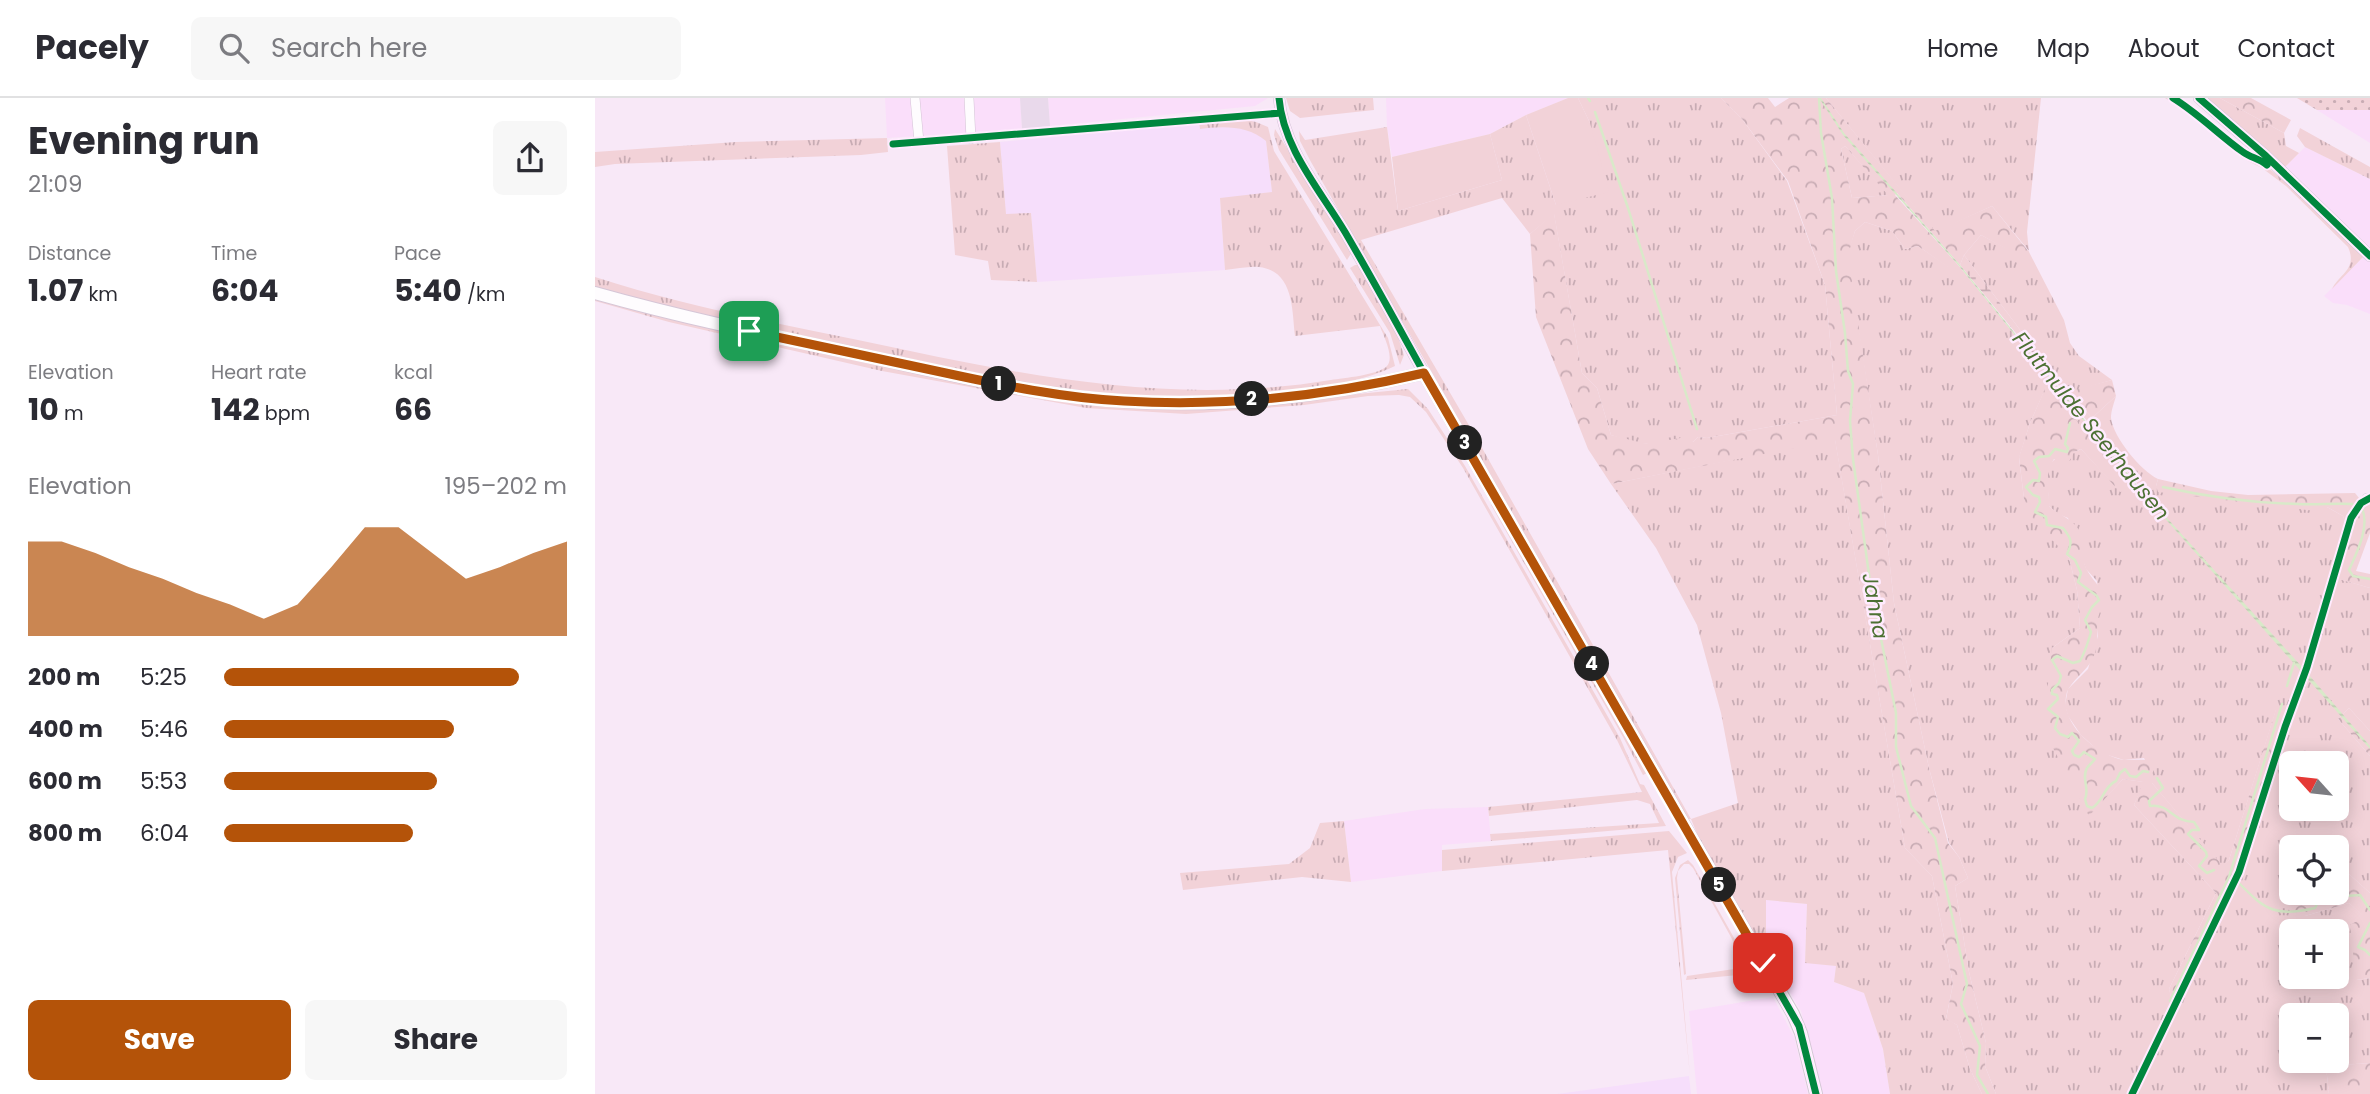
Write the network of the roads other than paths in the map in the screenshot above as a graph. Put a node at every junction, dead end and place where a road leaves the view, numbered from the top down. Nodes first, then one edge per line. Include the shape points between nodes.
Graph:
1 (915, 98) edge
2 (968, 98) edge
3 (1279, 98) edge
4 (2199, 98) edge
5 (1280, 113) junction
6 (971, 139) junction
7 (919, 142) junction
8 (893, 144) dead end
9 (2370, 256) edge
10 (595, 293) edge
11 (1424, 373) junction
12 (1816, 1094) edge

1 - 7 street
2 - 6 street
3 - 5 street
4 - 9 street
5 - 6 street
5 - 11 street via 1290,141
6 - 7 street
7 - 8 street
10 - 11 main road via 670,314 986,381 1098,399 1234,401 1367,385
11 - 12 main road via 1793,1014

